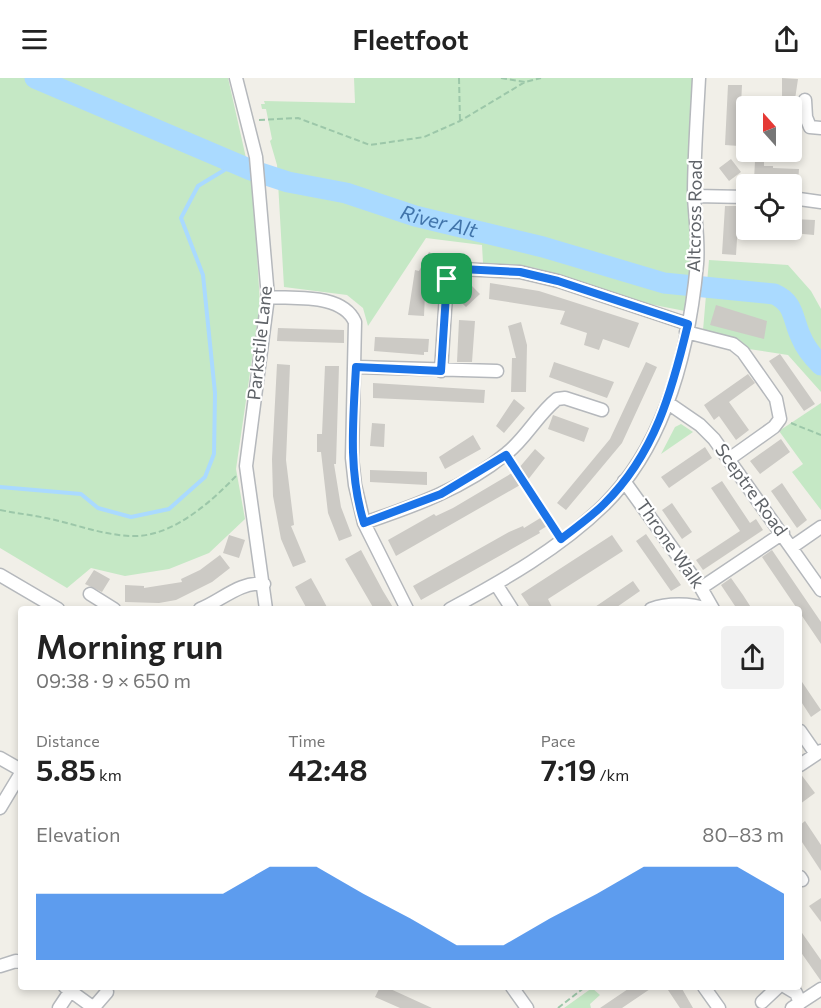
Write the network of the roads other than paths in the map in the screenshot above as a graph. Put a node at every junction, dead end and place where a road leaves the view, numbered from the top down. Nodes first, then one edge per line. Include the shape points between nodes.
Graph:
1 (236, 78) edge
2 (699, 78) edge
3 (805, 100) dead end
4 (821, 128) edge
5 (694, 196) junction
6 (736, 197) edge
7 (802, 199) edge
8 (821, 202) edge
9 (268, 297) junction
10 (688, 326) junction
11 (356, 367) junction
12 (441, 371) junction
13 (497, 371) dead end
14 (668, 403) junction
15 (602, 410) dead end
16 (729, 459) junction
17 (624, 481) junction
18 (364, 523) junction
19 (821, 527) edge
20 (783, 533) junction
21 (792, 547) junction
22 (0, 574) edge
23 (496, 584) junction
24 (264, 585) junction
25 (701, 588) junction
26 (821, 590) edge
27 (90, 594) dead end
28 (53, 606) edge
29 (109, 606) edge
30 (206, 606) edge
31 (266, 606) edge
32 (406, 606) edge
33 (456, 606) edge
34 (510, 606) edge
35 (668, 606) edge
36 (700, 606) edge
37 (711, 606) edge
38 (802, 733) edge
39 (818, 752) edge
40 (0, 758) edge
41 (802, 764) edge
42 (18, 770) edge
43 (18, 777) edge
44 (0, 808) edge
45 (18, 961) edge
46 (0, 966) edge
47 (821, 989) edge
48 (69, 990) edge
49 (73, 990) edge
50 (514, 990) edge
51 (707, 990) edge
52 (775, 990) edge
53 (791, 990) edge
54 (107, 992) dead end
55 (762, 1002) dead end
56 (796, 1005) edge
57 (95, 1007) edge
58 (59, 1008) edge
59 (527, 1008) edge
60 (718, 1008) edge

1 - 9 street, Parkstile Lane via 256,157
2 - 5 street, Altcross Road
3 - 4 street via 810,127
5 - 6 street
5 - 10 street, Altcross Road via 698,262
7 - 8 street
9 - 11 street via 336,303 345,308 357,327
9 - 24 street, Parkstile Lane via 246,466
10 - 12 street via 558,281 520,272 461,269 447,279
10 - 14 street, Altcross Road
10 - 16 street via 734,344 776,399 780,419 774,427
11 - 12 street
11 - 18 street via 352,458
12 - 13 street
14 - 16 street, Sceptre Road via 700,425
14 - 17 street, Altcross Road via 643,454
15 - 18 street via 557,399 506,455 441,494
16 - 20 street, Sceptre Road
17 - 23 street, Altcross Road via 603,505 561,539
17 - 25 street, Throne Walk
18 - 32 street
19 - 21 street
20 - 21 street, Sceptre Road
20 - 25 street
21 - 26 street, Sceptre Road
22 - 28 street
23 - 33 street, Altcross Road
23 - 34 street
24 - 30 street via 254,583
24 - 31 street, Parkstile Lane
25 - 37 street, Throne Walk
27 - 29 street
35 - 36 street
38 - 39 street
39 - 41 street
40 - 42 street
43 - 44 street
45 - 46 street
47 - 56 street
48 - 58 street
49 - 57 street
50 - 59 street
51 - 60 street
52 - 55 street
53 - 56 street
54 - 57 street

